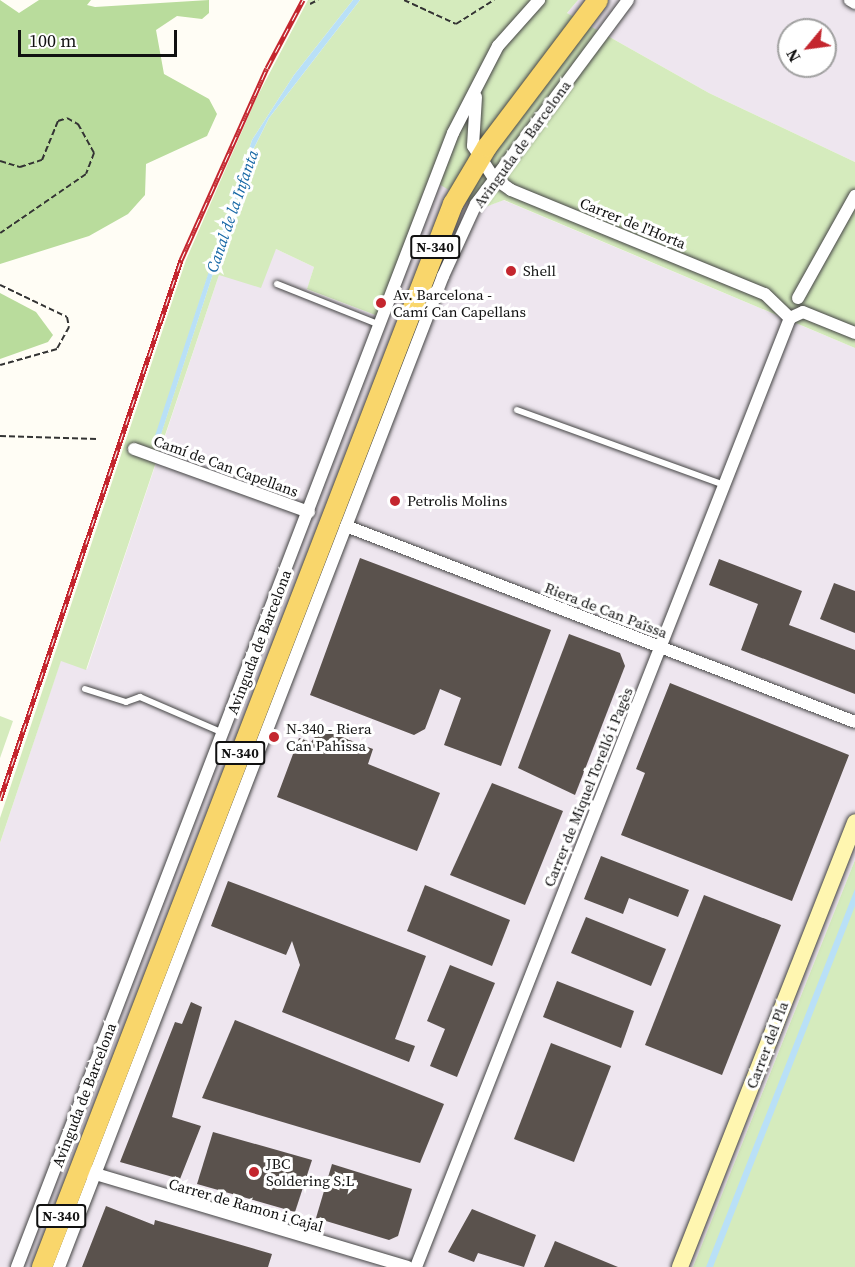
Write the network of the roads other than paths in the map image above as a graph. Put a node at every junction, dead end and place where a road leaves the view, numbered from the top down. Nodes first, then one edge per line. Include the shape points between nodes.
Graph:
1 (539, 0) edge
2 (598, 0) edge
3 (628, 0) edge
4 (849, 0) edge
5 (855, 3) edge
6 (477, 85) junction
7 (480, 157) junction
8 (494, 178) junction
9 (855, 196) edge
10 (443, 276) junction
11 (277, 284) dead end
12 (798, 298) junction
13 (803, 312) junction
14 (786, 313) junction
15 (381, 325) junction
16 (855, 333) edge
17 (399, 342) junction
18 (517, 410) dead end
19 (134, 449) dead end
20 (725, 485) junction
21 (309, 512) junction
22 (346, 526) junction
23 (661, 647) junction
24 (85, 689) dead end
25 (855, 722) edge
26 (224, 733) junction
27 (855, 822) edge
28 (88, 1171) junction
29 (17, 1267) edge
30 (42, 1267) edge
31 (59, 1267) edge
32 (407, 1267) edge
33 (416, 1267) edge
34 (680, 1267) edge

1 - 6 street, Avinguda de Barcelona via 519,21
2 - 7 main road, Avinguda de Barcelona / N-340
3 - 8 street, Avinguda de Barcelona
4 - 5 street
6 - 7 street, Avinguda de Barcelona via 471,127
6 - 15 street, Avinguda de Barcelona via 453,133
7 - 8 street, Carrer de l'Horta
7 - 17 main road, Avinguda de Barcelona / N-340 via 453,204
8 - 10 street, Avinguda de Barcelona
8 - 14 street, Carrer de l'Horta via 511,190 765,294
9 - 12 street
10 - 17 street, Avinguda de Barcelona
10 - 22 street, Avinguda de Barcelona
11 - 15 lane
12 - 13 street
12 - 14 street via 788,298
13 - 14 street
13 - 16 street
14 - 20 street, Carrer de Miquel Torelló i Pagès
15 - 21 street, Avinguda de Barcelona
17 - 28 main road, Avinguda de Barcelona / N-340
18 - 20 lane
19 - 21 street, Camí de Can Capellans
20 - 23 street, Carrer de Miquel Torelló i Pagès
21 - 26 street, Avinguda de Barcelona
22 - 23 street, Riera de Can Païssa
22 - 28 street, Avinguda de Barcelona
23 - 25 street, Riera de Can Païssa
23 - 33 street, Carrer de Miquel Torelló i Pagès
24 - 26 lane via 126,702 140,697
26 - 29 street, Avinguda de Barcelona
27 - 34 main road, Carrer del Pla
28 - 30 main road, Avinguda de Barcelona / N-340
28 - 31 street, Avinguda de Barcelona
28 - 32 street, Carrer de Ramon i Cajal

